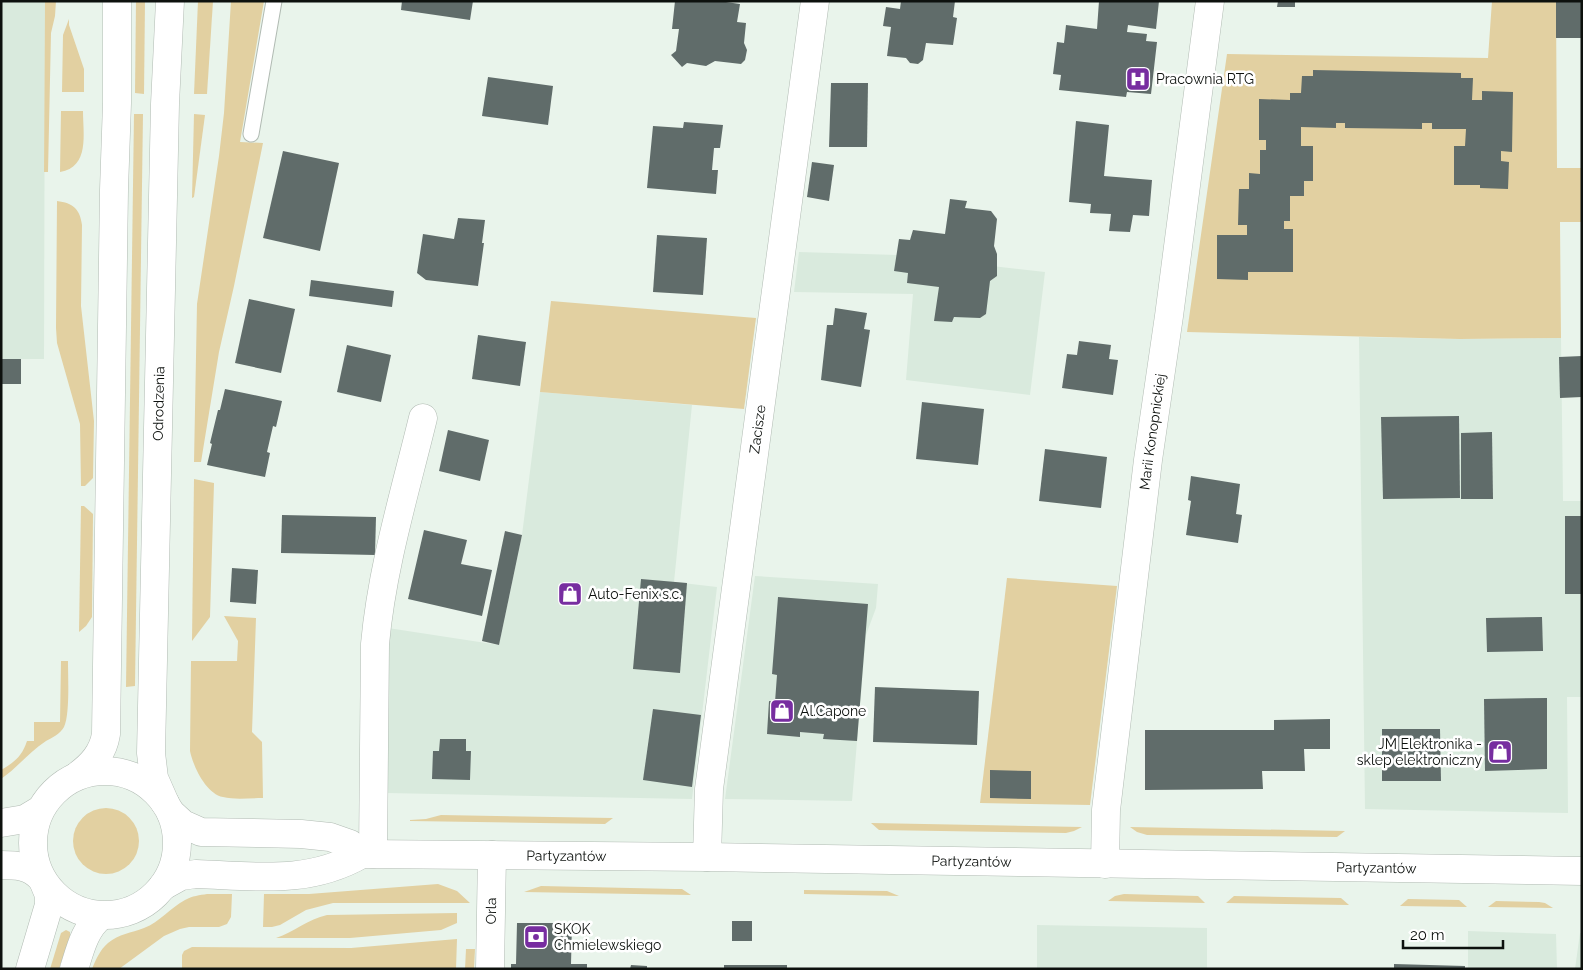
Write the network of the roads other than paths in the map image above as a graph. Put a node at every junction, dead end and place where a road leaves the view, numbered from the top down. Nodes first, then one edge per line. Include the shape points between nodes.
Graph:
1 (117, 1) edge
2 (170, 1) edge
3 (274, 1) edge
4 (815, 1) edge
5 (1210, 1) edge
6 (251, 134) dead end
7 (423, 418) dead end
8 (77, 776) junction
9 (168, 808) junction
10 (40, 810) junction
11 (1, 823) edge
12 (367, 854) junction
13 (492, 855) junction
14 (707, 857) junction
15 (1105, 864) junction
16 (1, 865) edge
17 (1582, 871) edge
18 (43, 880) junction
19 (164, 886) junction
20 (101, 916) junction
21 (30, 969) edge
22 (74, 969) edge
23 (490, 969) edge

1 - 8 main road via 106,734 98,757
2 - 9 main road, Odrodzenia via 164,113 151,753 154,778
3 - 6 lane
4 - 14 main road, Zacisze via 709,789
5 - 15 main road, Marii Konopnickiej via 1110,771
7 - 12 main road via 376,628
8 - 9 main road via 98,771 120,772 150,786
8 - 10 main road via 56,790
9 - 12 main road via 183,824 200,832 330,837
9 - 19 main road via 178,845 174,866
10 - 11 main road via 25,819
10 - 18 main road via 32,844
12 - 13 main road, Partyzantów
12 - 19 main road, Partyzantów via 313,874 288,877 191,875 181,876
13 - 14 main road, Partyzantów
13 - 23 main road, Orla
14 - 15 main road, Partyzantów
15 - 17 main road, Partyzantów
16 - 18 main road via 24,867
18 - 20 main road via 68,906
18 - 21 main road via 49,905
19 - 20 main road via 136,909
20 - 22 main road via 88,931

